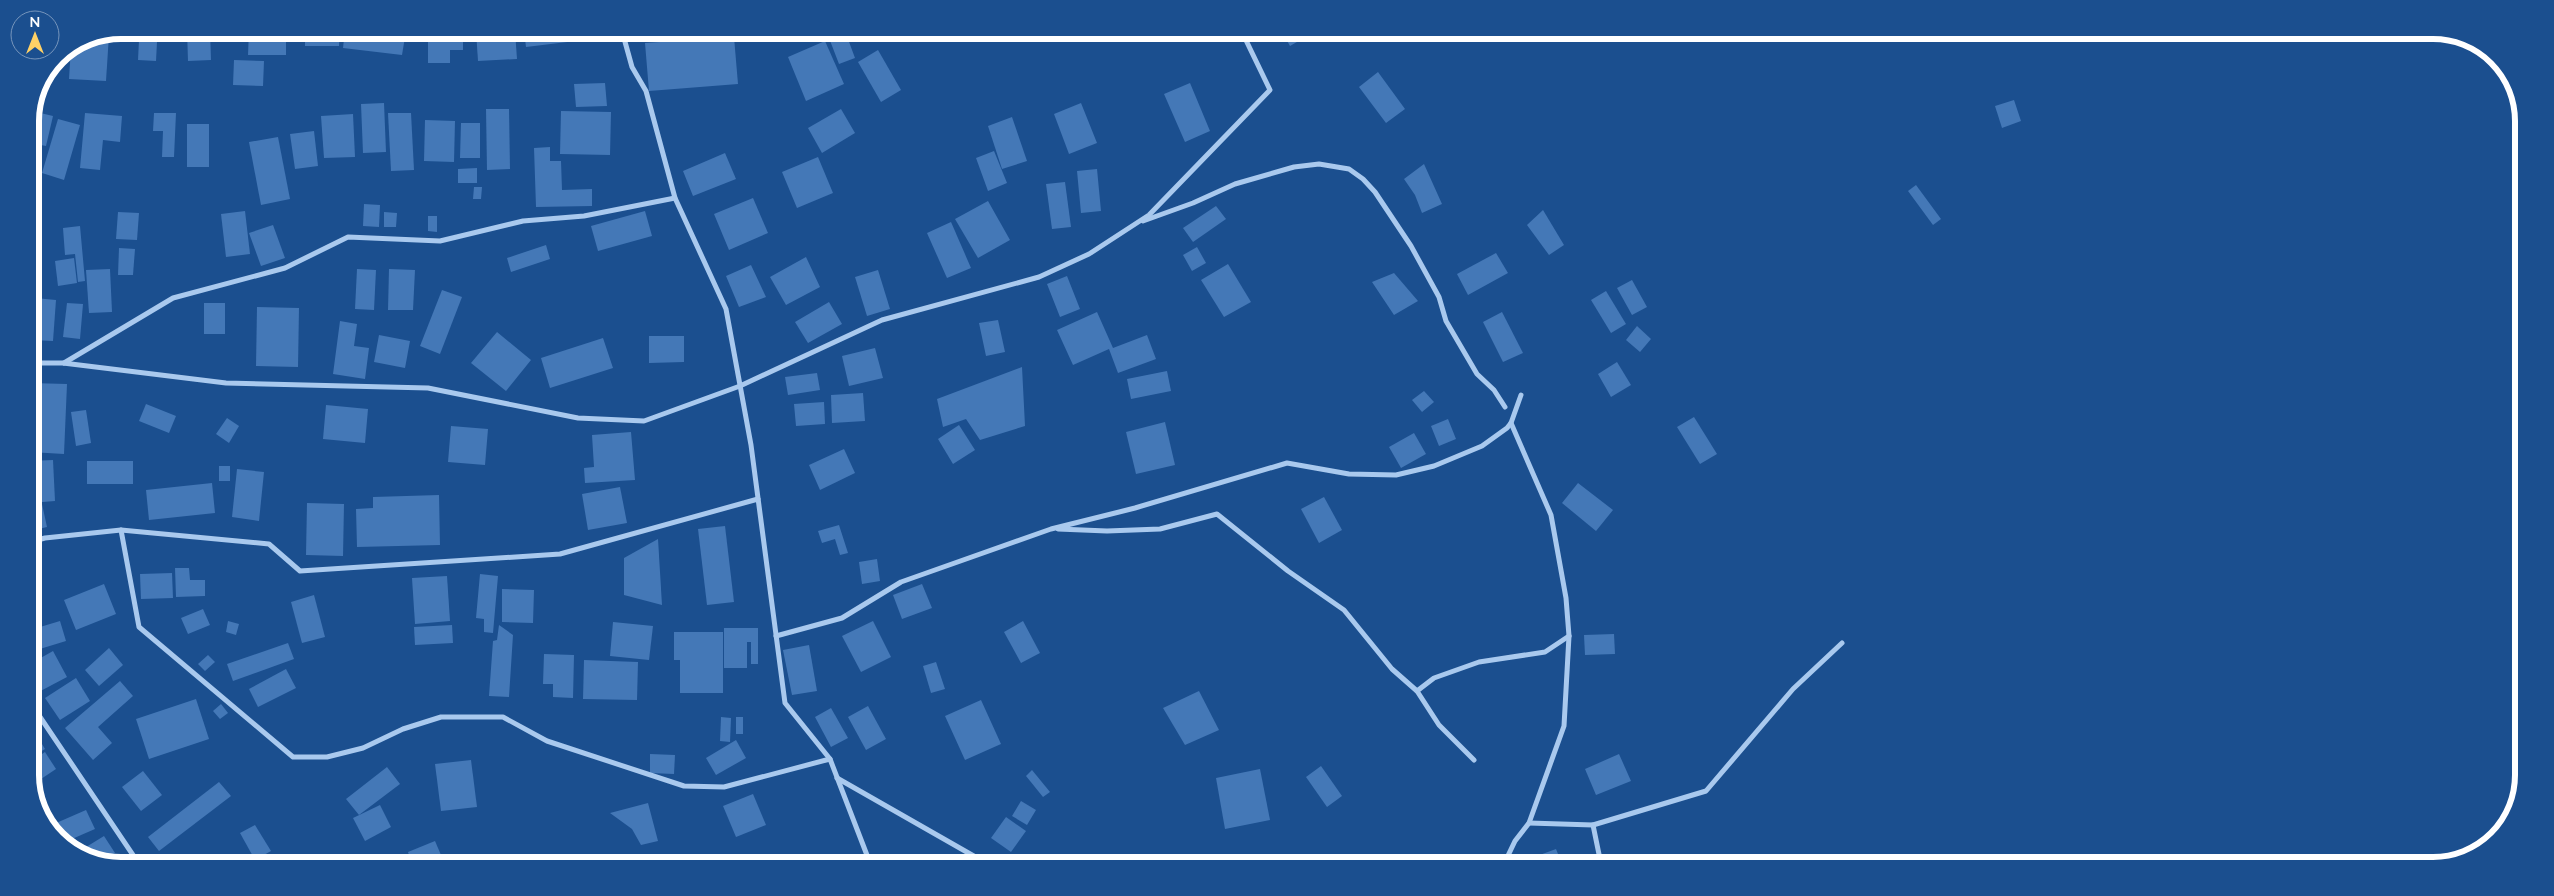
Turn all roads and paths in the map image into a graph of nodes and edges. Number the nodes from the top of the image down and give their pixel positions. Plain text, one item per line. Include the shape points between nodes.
1 (624, 39) edge
2 (1245, 39) edge
3 (675, 198) junction
4 (1137, 223) junction
5 (39, 363) edge
6 (64, 363) junction
7 (740, 386) junction
8 (1521, 395) dead end
9 (1505, 407) dead end
10 (1512, 423) junction
11 (758, 498) junction
12 (1051, 529) junction
13 (121, 530) junction
14 (39, 540) edge
15 (776, 636) junction
16 (1569, 636) junction
17 (1842, 643) dead end
18 (1417, 692) junction
19 (39, 715) edge
20 (830, 759) junction
21 (1474, 760) dead end
22 (837, 778) junction
23 (1529, 823) junction
24 (1593, 826) junction
25 (134, 857) edge
26 (868, 857) edge
27 (975, 857) edge
28 (1507, 857) edge
29 (1600, 857) edge

1 - 3 street via 632,67 646,91
2 - 4 street via 1270,90 1149,215
3 - 6 street via 584,216 523,221 440,241 348,237 285,268 172,298
3 - 7 street via 726,309
4 - 7 street via 1089,254 1039,277 882,320
4 - 9 street via 1187,206 1235,184 1294,167 1320,164 1349,168 1375,192 1411,246 1439,297 1446,321 1477,374 1494,390
5 - 6 street
6 - 7 street via 226,383 428,388 578,418 644,420
7 - 11 street
8 - 10 street
10 - 12 street via 1482,446 1434,466 1406,473 1350,474 1287,463
10 - 16 street via 1551,515 1566,598
11 - 13 street via 560,554 300,571 269,544
11 - 15 street
12 - 15 street via 901,582 842,618
12 - 18 street via 1160,529 1217,514 1288,571 1344,610 1392,669
13 - 14 street
13 - 20 street via 140,627 293,757 327,757 363,748 403,729 441,717 503,717 547,741 684,786 724,787
15 - 20 street via 785,703
16 - 18 street via 1544,652 1461,668 1434,678
16 - 23 street via 1564,726
17 - 24 street via 1794,689 1706,791
18 - 21 street via 1439,725
19 - 25 street
20 - 22 street
22 - 26 street
22 - 27 street
23 - 24 street
23 - 28 street via 1514,841
24 - 29 street

